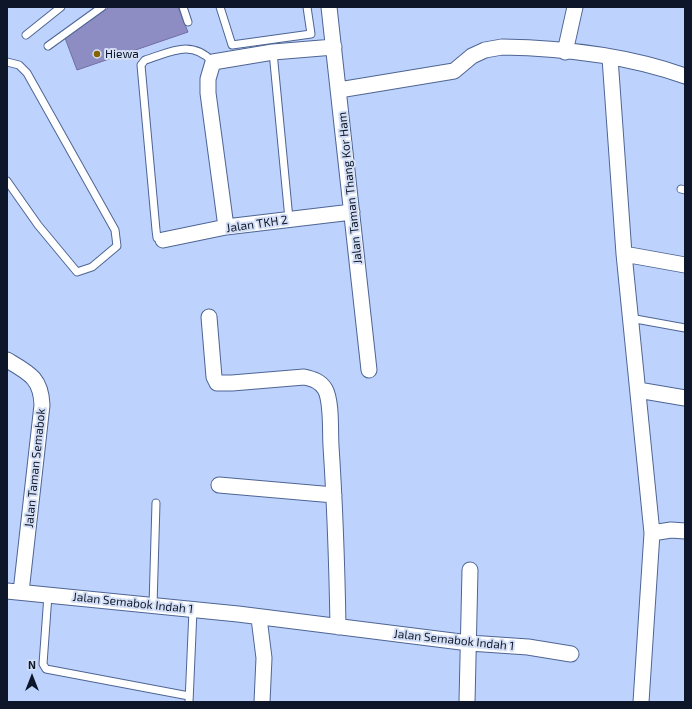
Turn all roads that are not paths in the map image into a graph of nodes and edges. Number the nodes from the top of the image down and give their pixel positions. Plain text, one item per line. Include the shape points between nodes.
1 (61, 7) edge
2 (102, 7) edge
3 (183, 7) edge
4 (220, 7) edge
5 (307, 7) edge
6 (329, 7) edge
7 (575, 7) edge
8 (188, 22) dead end
9 (26, 35) dead end
10 (48, 46) dead end
11 (334, 47) junction
12 (273, 52) junction
13 (565, 52) junction
14 (610, 58) junction
15 (7, 62) edge
16 (213, 62) junction
17 (685, 76) edge
18 (340, 90) junction
19 (7, 181) edge
20 (352, 212) junction
21 (289, 219) junction
22 (226, 227) junction
23 (163, 240) joint
24 (624, 254) junction
25 (685, 265) edge
26 (209, 317) dead end
27 (630, 318) junction
28 (685, 328) edge
29 (7, 360) edge
30 (369, 370) dead end
31 (638, 390) junction
32 (685, 398) edge
33 (219, 485) dead end
34 (334, 495) junction
35 (156, 503) dead end
36 (685, 531) edge
37 (652, 533) junction
38 (470, 570) dead end
39 (14, 591) edge
40 (48, 595) junction
41 (153, 606) junction
42 (193, 610) junction
43 (259, 618) junction
44 (338, 627) junction
45 (469, 643) junction
46 (571, 654) dead end
47 (189, 699) edge
48 (262, 702) edge
49 (467, 702) edge
50 (641, 702) edge

1 - 9 lane
2 - 10 lane
3 - 8 lane
4 - 5 lane via 232,45 311,34
6 - 11 street, Jalan Taman Thang Kor Ham
7 - 13 street
11 - 12 street
11 - 18 street, Jalan Taman Thang Kor Ham
12 - 16 street
12 - 21 lane
13 - 14 street
13 - 18 street via 502,47 485,50 472,56 454,71
14 - 17 street via 657,67
14 - 24 street
15 - 19 lane via 19,65 27,73 115,230 117,246 92,267 76,272
16 - 22 street via 208,80 208,93
16 - 23 lane via 199,50 186,48 145,60 140,65 156,230 158,238
18 - 20 street, Jalan Taman Thang Kor Ham
20 - 21 street, Jalan TKH 2
20 - 30 street, Jalan Taman Thang Kor Ham
21 - 22 street, Jalan TKH 2
22 - 23 street, Jalan TKH 2
24 - 25 street
24 - 27 street
26 - 34 street via 214,377 217,382 232,384 304,377 320,383 325,389
27 - 28 lane
27 - 31 street
29 - 39 street, Jalan Taman Semabok via 28,372 37,382 42,405
31 - 32 street
31 - 37 street
33 - 34 street
34 - 44 street
35 - 41 lane
36 - 37 street
37 - 50 street
38 - 45 street
39 - 40 street, Jalan Semabok Indah 1
40 - 41 street, Jalan Semabok Indah 1
40 - 47 lane via 43,664 46,669
41 - 42 street, Jalan Semabok Indah 1
42 - 43 street, Jalan Semabok Indah 1
42 - 47 lane
43 - 44 street, Jalan Semabok Indah 1
43 - 48 street via 264,658
44 - 45 street, Jalan Semabok Indah 1
45 - 46 street, Jalan Semabok Indah 1
45 - 49 street

